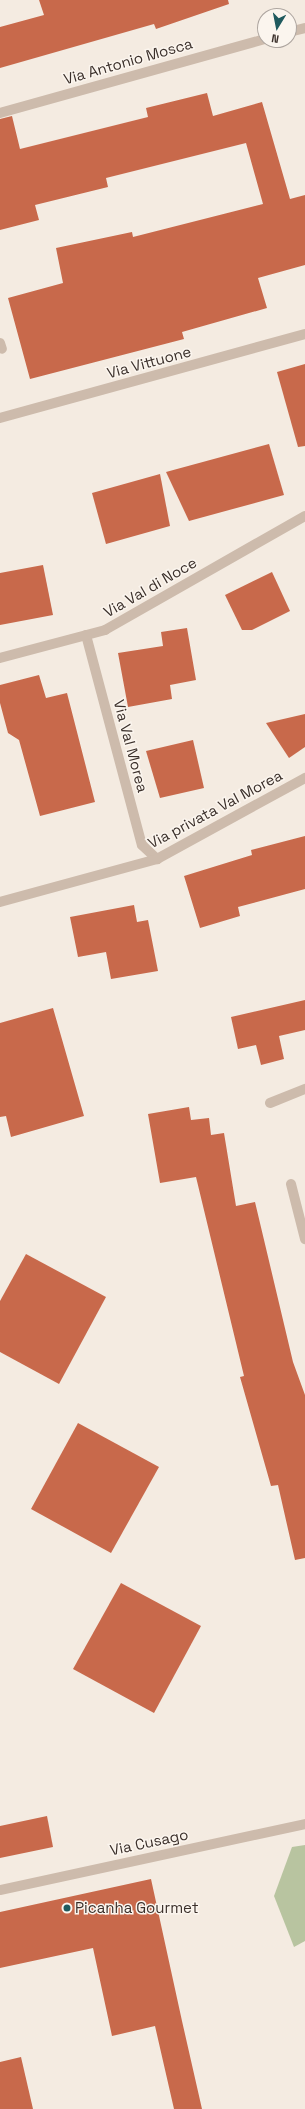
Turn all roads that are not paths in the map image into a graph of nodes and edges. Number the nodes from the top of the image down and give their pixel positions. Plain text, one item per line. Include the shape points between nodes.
1 (257, 41) edge
2 (0, 113) edge
3 (305, 334) edge
4 (0, 418) edge
5 (305, 516) edge
6 (86, 635) junction
7 (0, 658) edge
8 (305, 778) edge
9 (158, 859) junction
10 (0, 902) edge
11 (305, 1089) edge
12 (270, 1104) dead end
13 (291, 1184) dead end
14 (305, 1239) edge
15 (305, 1824) edge
16 (0, 1890) edge

1 - 2 street, Via Antonio Mosca
3 - 4 street, Via Vittuone
5 - 6 street, Via Val di Noce via 106,630
6 - 7 street, Via Val di Noce
6 - 9 street, Via Val Morea via 142,845
8 - 9 street, Via privata Val Morea
9 - 10 street, Via privata Val Morea
11 - 12 street
13 - 14 street
15 - 16 street, Via Cusago

